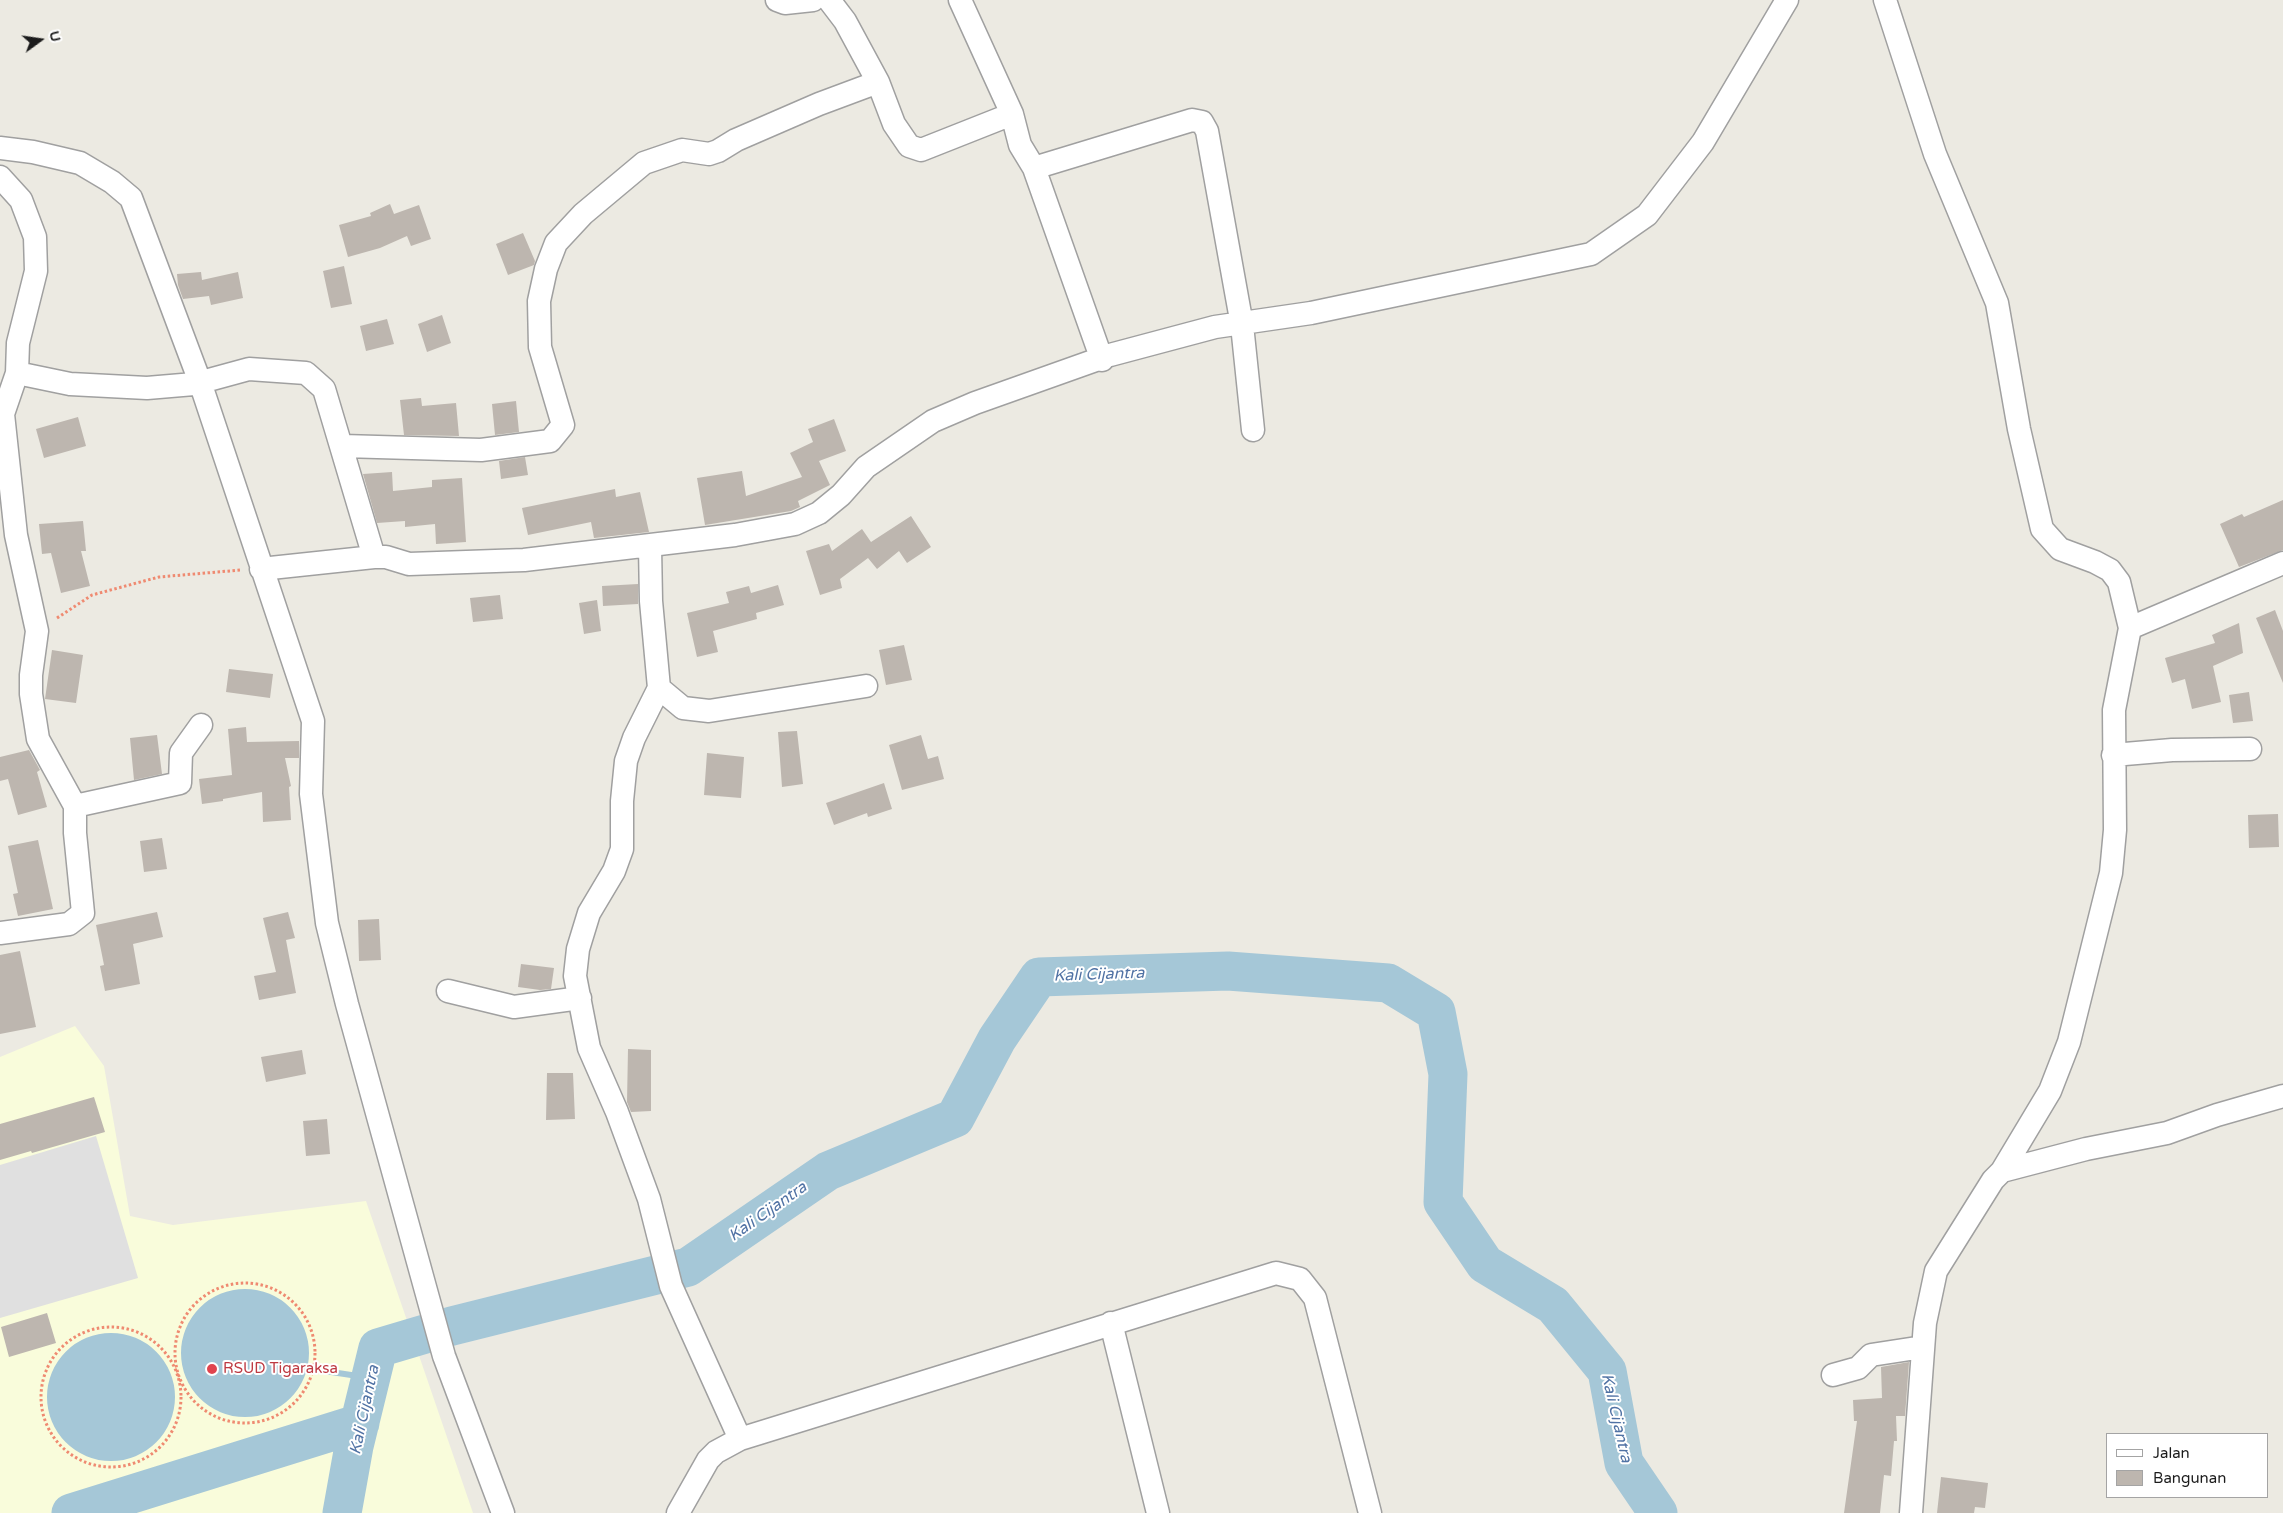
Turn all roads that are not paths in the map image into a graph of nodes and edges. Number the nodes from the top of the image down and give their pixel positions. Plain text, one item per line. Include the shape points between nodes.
1 (777, 0) edge
2 (813, 0) edge
3 (829, 0) edge
4 (960, 0) edge
5 (1786, 0) edge
6 (1885, 0) edge
7 (878, 82) junction
8 (1012, 114) junction
9 (0, 148) edge
10 (1034, 168) junction
11 (0, 177) edge
12 (1242, 325) junction
13 (1102, 360) junction
14 (17, 373) junction
15 (200, 382) junction
16 (1253, 430) dead end
17 (343, 446) junction
18 (650, 546) junction
19 (374, 557) junction
20 (2283, 563) edge
21 (260, 569) junction
22 (2130, 628) junction
23 (866, 686) dead end
24 (659, 688) junction
25 (201, 725) dead end
26 (2250, 748) dead end
27 (2113, 755) junction
28 (75, 806) junction
29 (0, 933) edge
30 (448, 991) dead end
31 (580, 998) junction
32 (2283, 1096) edge
33 (2002, 1171) junction
34 (1111, 1323) junction
35 (1923, 1347) junction
36 (1833, 1376) dead end
37 (740, 1439) junction
38 (503, 1513) edge
39 (678, 1513) edge
40 (1158, 1513) edge
41 (1370, 1513) edge
42 (1911, 1513) edge

1 - 2 street via 785,3
3 - 7 street via 845,21
4 - 8 street
5 - 12 street via 1703,142 1648,214 1591,254
6 - 22 street via 1935,154 1997,303 2019,429 2042,529 2060,549 2110,570 2119,582
7 - 8 street via 904,142 916,150
7 - 17 street via 819,104 718,151 709,154 682,150 644,163 583,214 556,243 539,300 540,346 563,425 550,441 481,450
8 - 10 street via 1020,145
9 - 15 street via 80,163 131,198
10 - 12 street via 1192,120 1202,122 1208,131
10 - 13 street
11 - 14 street via 21,200 35,237 36,271 18,343
12 - 13 street via 1216,327 1110,355
12 - 16 street
13 - 18 street via 975,403 934,421 866,467 841,495 819,513 795,524
14 - 15 street via 70,384 147,388
14 - 28 street via 3,414 16,535 37,631 31,694 38,739
15 - 17 street via 249,370 306,373 324,389
15 - 21 street
17 - 19 street
18 - 19 street via 524,560 409,564
18 - 24 street
19 - 21 street
20 - 22 street
21 - 38 street via 313,721 311,794 327,923 346,1004 444,1356
22 - 27 street via 2114,710
23 - 24 street via 709,711 683,708
24 - 31 street via 626,761 622,849 614,871 589,913 578,949 575,976
25 - 28 street via 181,753 180,783
26 - 27 street
27 - 33 street via 2115,830 2111,873 2069,1042 2050,1091
28 - 29 street via 83,913 69,924
30 - 31 street via 514,1008
31 - 37 street via 589,1048 646,1191 671,1286
32 - 33 street via 2167,1134 2086,1149
33 - 35 street via 1993,1180 1936,1271
34 - 37 street
34 - 40 street
34 - 41 street via 1276,1273 1300,1279 1315,1298
35 - 36 street via 1871,1355 1858,1368
35 - 42 street
37 - 39 street via 708,1460

